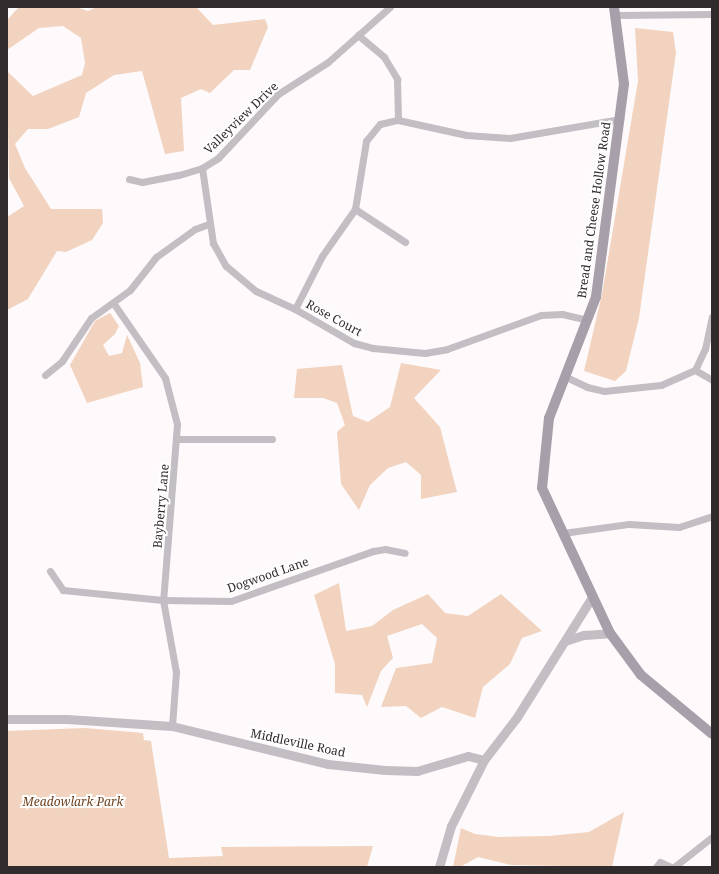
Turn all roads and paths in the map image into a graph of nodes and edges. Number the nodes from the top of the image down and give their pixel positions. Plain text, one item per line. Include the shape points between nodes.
1 (390, 7) edge
2 (615, 11) edge
3 (712, 14) edge
4 (358, 35) junction
5 (620, 119) junction
6 (398, 120) junction
7 (202, 168) junction
8 (129, 179) dead end
9 (355, 208) junction
10 (209, 224) junction
11 (405, 242) dead end
12 (114, 304) junction
13 (295, 308) junction
14 (712, 317) edge
15 (587, 320) junction
16 (695, 370) junction
17 (45, 374) dead end
18 (566, 377) junction
19 (712, 380) edge
20 (178, 439) junction
21 (272, 439) dead end
22 (712, 516) edge
23 (563, 534) junction
24 (405, 553) dead end
25 (50, 571) dead end
26 (592, 597) junction
27 (163, 600) junction
28 (610, 633) junction
29 (566, 641) junction
30 (7, 719) edge
31 (172, 726) junction
32 (712, 734) edge
33 (484, 760) junction
34 (712, 837) edge
35 (439, 867) edge
36 (656, 867) edge
37 (672, 867) edge

1 - 4 street, Valleyview Drive
2 - 3 street
2 - 5 main road, Bread and Cheese Hollow Road via 624,84
4 - 6 street via 384,57 397,78
4 - 7 street, Valleyview Drive via 328,62 278,94 230,146
5 - 6 street via 510,138 466,135
5 - 15 main road, Bread and Cheese Hollow Road via 596,297
6 - 9 street via 380,124 366,141
7 - 8 street, Valleyview Drive via 142,182
7 - 10 street, Rose Court
9 - 11 street
9 - 13 street via 322,256
10 - 12 street via 195,229 156,257 130,290
10 - 13 street, Rose Court via 213,243 226,266 256,291
12 - 17 street via 91,318 62,361
12 - 20 street, Bayberry Lane via 165,378 175,409
13 - 15 street, Rose Court via 354,344 425,353 447,349 541,315 562,314
14 - 16 street via 705,349
15 - 18 main road, Bread and Cheese Hollow Road
16 - 18 street via 661,385 619,392 587,387
16 - 19 street
18 - 23 main road, Bread and Cheese Hollow Road via 549,418 542,488
20 - 21 street
20 - 27 street, Bayberry Lane
22 - 23 street via 679,527 629,524
23 - 26 main road, Bread and Cheese Hollow Road
24 - 27 street, Dogwood Lane via 385,549 373,551 231,601
25 - 27 street, Dogwood Lane via 63,590
26 - 28 main road, Bread and Cheese Hollow Road
26 - 29 street
27 - 31 street, Bayberry Lane via 176,672
28 - 29 street via 584,635
28 - 32 main road, Bread and Cheese Hollow Road via 641,675
29 - 33 street via 517,717
30 - 31 street, Middleville Road via 67,719
31 - 33 street, Middleville Road via 328,764 417,771 468,756
33 - 35 street via 451,826
34 - 37 street
36 - 37 street via 660,862

